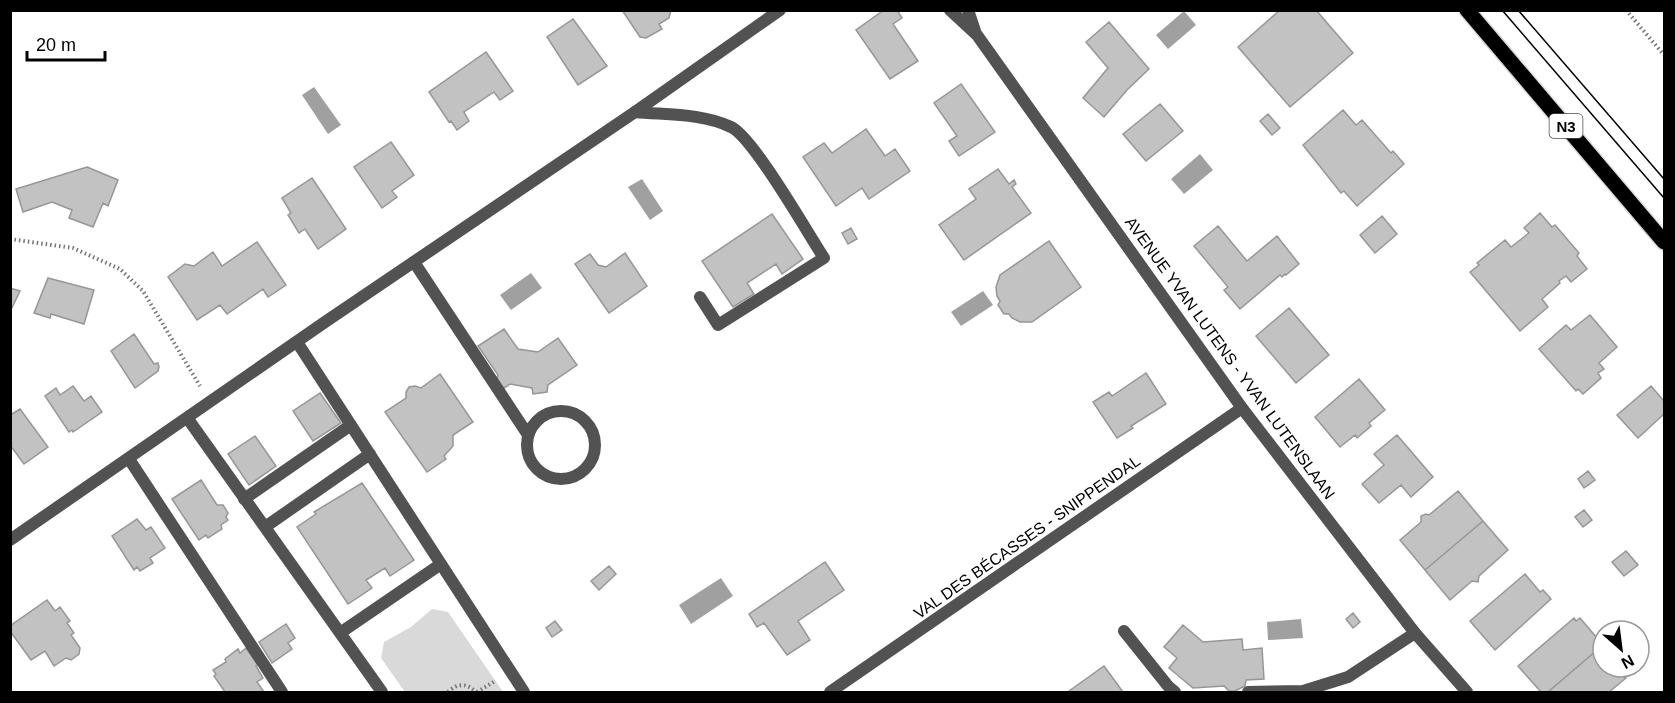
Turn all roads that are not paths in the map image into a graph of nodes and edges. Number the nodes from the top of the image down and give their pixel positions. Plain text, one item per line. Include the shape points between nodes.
1 (780, 10) edge
2 (950, 10) edge
3 (968, 10) edge
4 (1467, 10) edge
5 (977, 35) junction
6 (635, 112) junction
7 (1665, 242) edge
8 (414, 262) junction
9 (700, 297) dead end
10 (297, 342) junction
11 (1242, 408) junction
12 (188, 419) junction
13 (351, 425) junction
14 (528, 435) junction
15 (370, 454) junction
16 (129, 459) junction
17 (244, 499) junction
18 (264, 527) junction
19 (10, 540) edge
20 (441, 564) junction
21 (1124, 631) dead end
22 (340, 633) junction
23 (1415, 633) junction
24 (282, 693) edge
25 (382, 693) edge
26 (524, 693) edge
27 (830, 693) edge
28 (1175, 693) edge
29 (1248, 693) edge
30 (1467, 693) edge

1 - 6 street
2 - 5 street, AVENUE YVAN LUTENS - YVAN LUTENSLAAN
3 - 5 street, AVENUE YVAN LUTENS - YVAN LUTENSLAAN
4 - 7 main road, N3
5 - 11 street, AVENUE YVAN LUTENS - YVAN LUTENSLAAN
6 - 8 street
6 - 9 street via 697,117 732,127 749,143 824,258 718,325
8 - 10 street
8 - 14 street
10 - 12 street
10 - 13 street
11 - 23 street, AVENUE YVAN LUTENS - YVAN LUTENSLAAN
11 - 27 street, VAL DES BÉCASSES - SNIPPENDAL
12 - 16 street
12 - 17 street
13 - 15 street
13 - 17 street
14 - 14 street via 533,425 551,412 574,413 591,428 594,450 590,461 574,476 553,478 534,466 527,446
15 - 18 street
15 - 20 street
16 - 19 street
16 - 24 street
17 - 18 street
18 - 22 street
20 - 22 street
20 - 26 street
21 - 28 street
22 - 25 street
23 - 29 street via 1348,677 1303,691
23 - 30 street, AVENUE YVAN LUTENS - YVAN LUTENSLAAN

